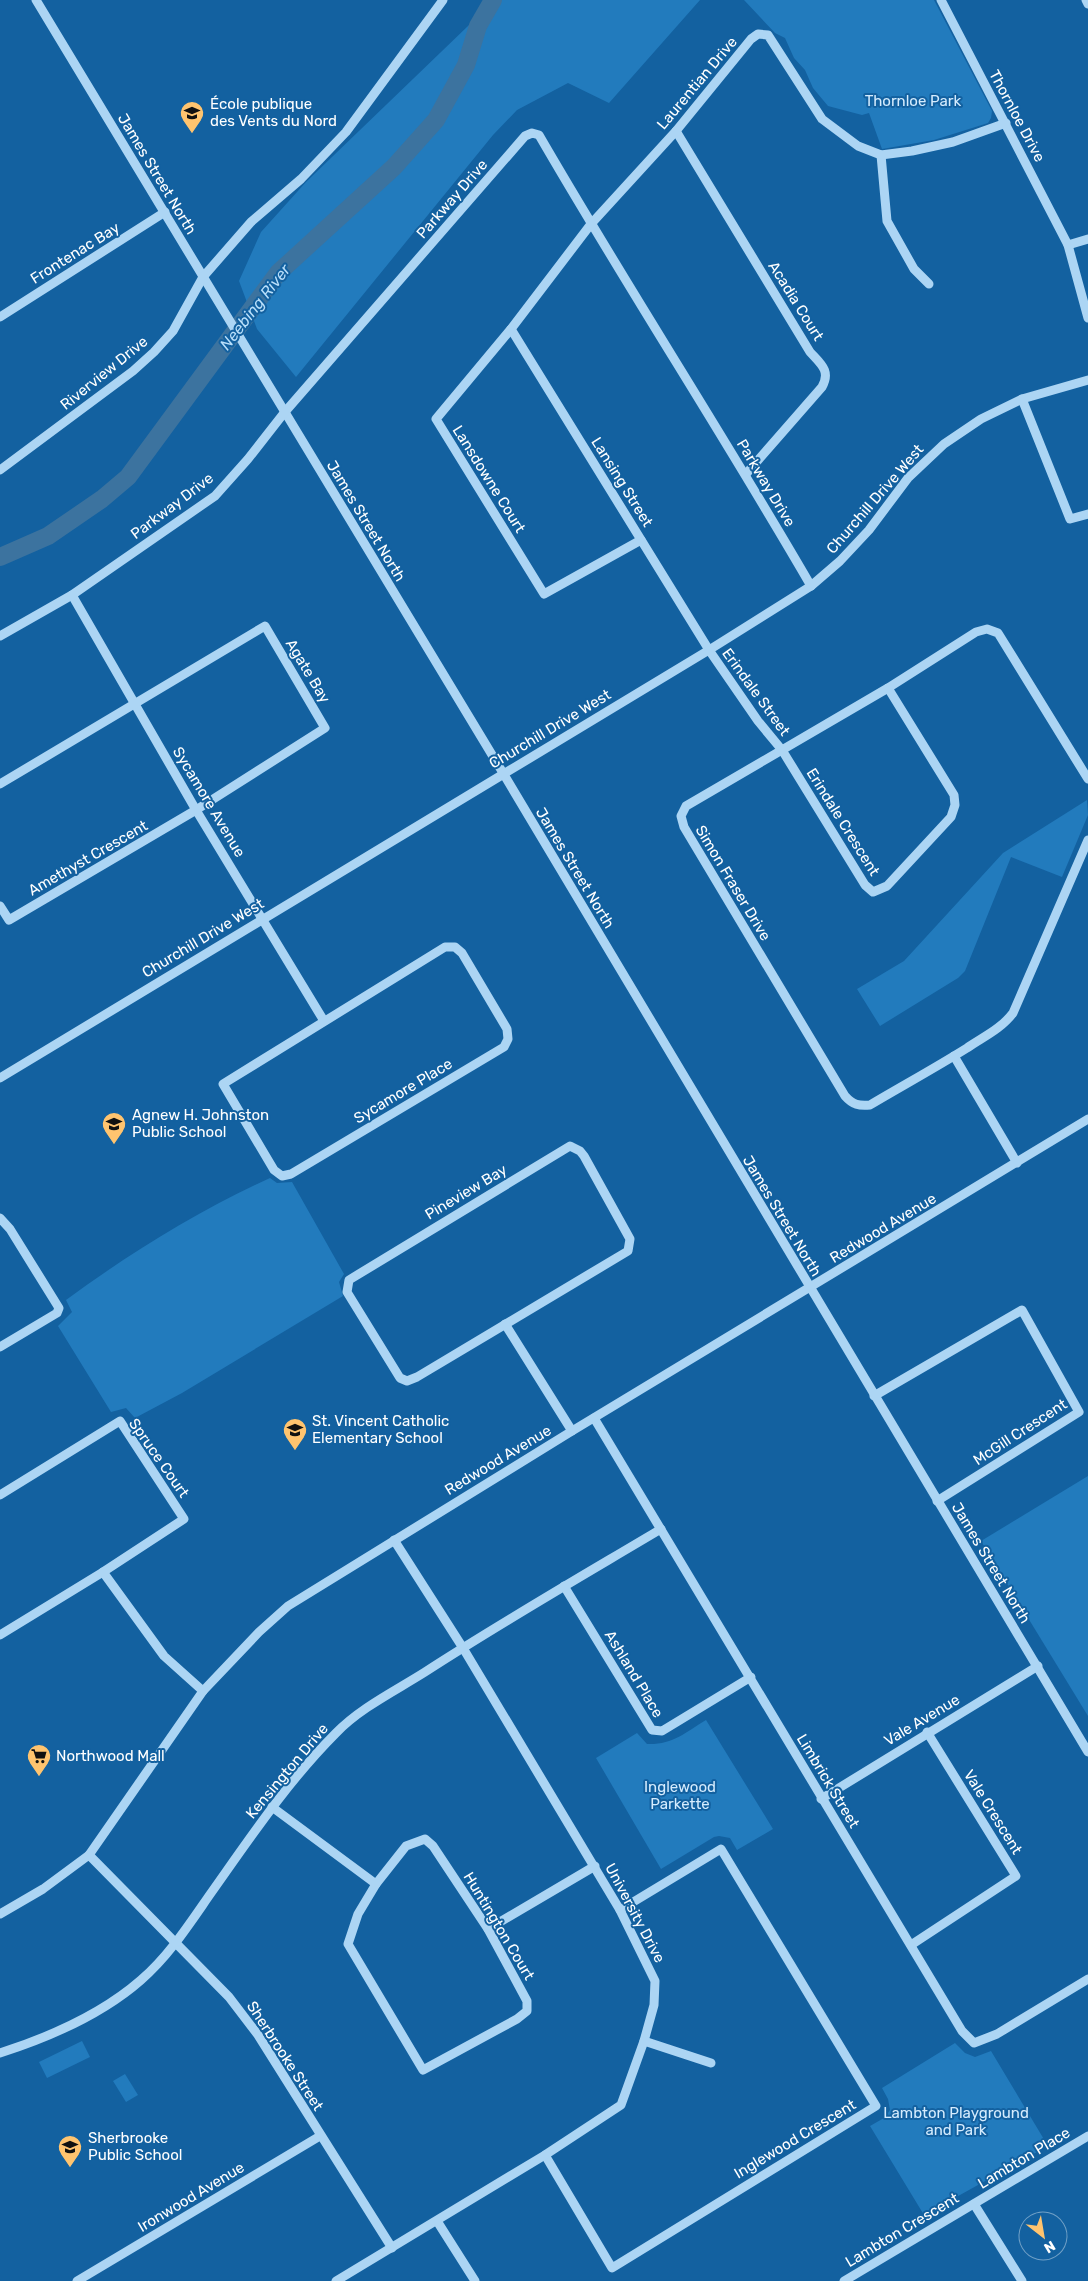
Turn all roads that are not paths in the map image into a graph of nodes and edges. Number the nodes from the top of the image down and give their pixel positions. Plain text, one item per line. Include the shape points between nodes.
1 (36, 0) edge
2 (443, 0) edge
3 (941, 0) edge
4 (1086, 0) edge
5 (1088, 4) edge
6 (1006, 122) junction
7 (676, 131) junction
8 (881, 155) junction
9 (165, 212) junction
10 (591, 224) junction
11 (1088, 239) edge
12 (1068, 245) junction
13 (203, 277) junction
14 (929, 284) dead end
15 (0, 316) edge
16 (1088, 318) edge
17 (511, 329) junction
18 (1088, 380) edge
19 (1022, 399) junction
20 (284, 413) junction
21 (0, 470) edge
22 (746, 474) junction
23 (1088, 514) edge
24 (641, 540) junction
25 (811, 586) junction
26 (72, 595) junction
27 (0, 636) edge
28 (709, 650) junction
29 (888, 688) junction
30 (136, 704) junction
31 (782, 750) junction
32 (502, 774) junction
33 (1088, 779) edge
34 (0, 784) edge
35 (196, 810) junction
36 (1088, 840) edge
37 (0, 906) edge
38 (263, 918) junction
39 (324, 1021) junction
40 (954, 1056) junction
41 (0, 1078) edge
42 (1088, 1119) edge
43 (1017, 1163) junction
44 (0, 1218) edge
45 (809, 1289) junction
46 (504, 1324) junction
47 (0, 1347) edge
48 (874, 1396) junction
49 (594, 1418) junction
50 (572, 1431) junction
51 (0, 1495) edge
52 (937, 1501) junction
53 (661, 1529) junction
54 (394, 1540) junction
55 (104, 1572) junction
56 (564, 1586) junction
57 (0, 1634) edge
58 (463, 1648) junction
59 (1038, 1666) junction
60 (751, 1677) junction
61 (203, 1691) junction
62 (927, 1732) junction
63 (1088, 1752) edge
64 (821, 1799) junction
65 (272, 1807) junction
66 (89, 1854) junction
67 (595, 1866) junction
68 (376, 1884) junction
69 (620, 1910) junction
70 (0, 1914) edge
71 (488, 1929) junction
72 (176, 1942) junction
73 (911, 1945) junction
74 (1088, 1978) edge
75 (644, 2041) junction
76 (0, 2053) edge
77 (711, 2063) dead end
78 (320, 2136) junction
79 (1088, 2136) edge
80 (545, 2155) junction
81 (974, 2204) junction
82 (437, 2221) junction
83 (392, 2248) junction
84 (77, 2281) edge
85 (336, 2281) edge
86 (475, 2281) edge
87 (844, 2281) edge
88 (1022, 2281) edge

1 - 9 street, James Street North
2 - 13 street, Riverview Drive via 346,132 251,222
3 - 6 street, Thornloe Drive
4 - 5 street
6 - 8 street via 953,142
6 - 12 street, Thornloe Drive
7 - 8 street, Laurentian Drive via 751,39 763,33 768,34 822,119 852,142
7 - 10 street, Laurentian Drive
7 - 22 street, Acadia Court via 810,352 826,369 827,378 822,387
8 - 14 street via 886,221 914,269
9 - 13 street, James Street North
9 - 15 street, Frontenac Bay
10 - 17 street, Lansdowne Court
10 - 20 street, Parkway Drive via 539,136 532,133 525,136
10 - 22 street, Parkway Drive
11 - 12 street
12 - 16 street, Thornloe Drive
13 - 20 street, James Street North
13 - 21 street, Riverview Drive via 173,331 154,352
17 - 24 street, Lansing Street
17 - 24 street, Lansdowne Court via 436,419 544,594
18 - 19 street, Churchill Drive West
19 - 23 street via 1070,519
19 - 25 street, Churchill Drive West via 982,419 944,444 908,478 840,562
20 - 26 street, Parkway Drive via 215,496
20 - 32 street, James Street North
22 - 25 street, Parkway Drive
24 - 28 street, Lansing Street
25 - 28 street, Churchill Drive West
26 - 27 street, Parkway Drive
26 - 30 street, Sycamore Avenue
28 - 31 street, Erindale Street
28 - 32 street, Churchill Drive West
29 - 31 street, Simon Fraser Drive
29 - 31 street, Erindale Crescent via 953,793 955,806 951,817 880,891 873,892 865,885
29 - 33 street, Simon Fraser Drive via 976,632 994,630
30 - 34 street
30 - 35 street, Sycamore Avenue
30 - 35 street, Agate Bay via 265,626 325,728
31 - 40 street, Simon Fraser Drive via 686,806 681,816 684,827 851,1102 860,1106 870,1104
32 - 38 street, Churchill Drive West
32 - 45 street, James Street North
35 - 37 street, Amethyst Crescent via 9,920
35 - 38 street, Sycamore Avenue
36 - 40 street, Simon Fraser Drive via 1013,1013 1000,1027
38 - 39 street, Sycamore Avenue
38 - 41 street, Churchill Drive West
39 - 39 street, Sycamore Place via 223,1084 274,1170 282,1176 291,1174 504,1047 508,1039 508,1029 462,953 455,947 445,948
40 - 43 street
42 - 43 street, Redwood Avenue
43 - 45 street, Redwood Avenue
44 - 47 street via 59,1308 57,1313
45 - 48 street, James Street North
45 - 49 street, Redwood Avenue
46 - 46 street, Pineview Bay via 628,1251 630,1240 584,1156 570,1146 354,1275 346,1286 400,1378 407,1381
46 - 50 street
48 - 52 street, James Street North
48 - 52 street, McGill Crescent via 1022,1310 1079,1412
49 - 50 street, Redwood Avenue
49 - 53 street, Limbrick Street
50 - 54 street, Redwood Avenue
51 - 55 street, Spruce Court via 120,1421 184,1519
52 - 59 street, James Street North
53 - 56 street, Kensington Drive
53 - 60 street, Limbrick Street
54 - 58 street, University Drive
54 - 61 street, Redwood Avenue via 288,1606 258,1632
55 - 57 street, Spruce Court
55 - 61 street via 164,1656
56 - 58 street, Kensington Drive
56 - 60 street, Ashland Place via 652,1730 662,1730
58 - 65 street, Kensington Drive via 336,1732
58 - 67 street, University Drive
59 - 62 street, Vale Avenue
59 - 63 street, James Street North
60 - 64 street, Limbrick Street
61 - 66 street, Redwood Avenue
62 - 64 street, Vale Avenue
62 - 73 street, Vale Crescent via 1016,1876
64 - 73 street, Limbrick Street
65 - 68 street
65 - 72 street, Kensington Drive
66 - 70 street, Redwood Avenue via 43,1889
66 - 72 street, Sherbrooke Street
67 - 69 street, University Drive
67 - 71 street
68 - 71 street, Huntington Court via 406,1846 425,1839 433,1846
68 - 71 street, Huntington Court via 358,1914 348,1944 423,2070 527,2011 528,2001
69 - 75 street, University Drive via 655,1981 654,2005
69 - 80 street, Inglewood Crescent via 721,1850 876,2106 612,2268
72 - 76 street, Kensington Drive via 142,1979 116,1999 34,2042
72 - 78 street, Sherbrooke Street via 229,1997 258,2035
73 - 74 street, Limbrick Street via 962,2031 974,2043 997,2034
75 - 77 street
75 - 80 street, University Drive via 621,2105
78 - 83 street, Sherbrooke Street
78 - 84 street, Ironwood Avenue
79 - 81 street, Lambton Place
80 - 82 street, University Drive
81 - 87 street, Lambton Crescent
81 - 88 street, Lambton Crescent
82 - 83 street, University Drive
82 - 86 street
83 - 85 street, University Drive

